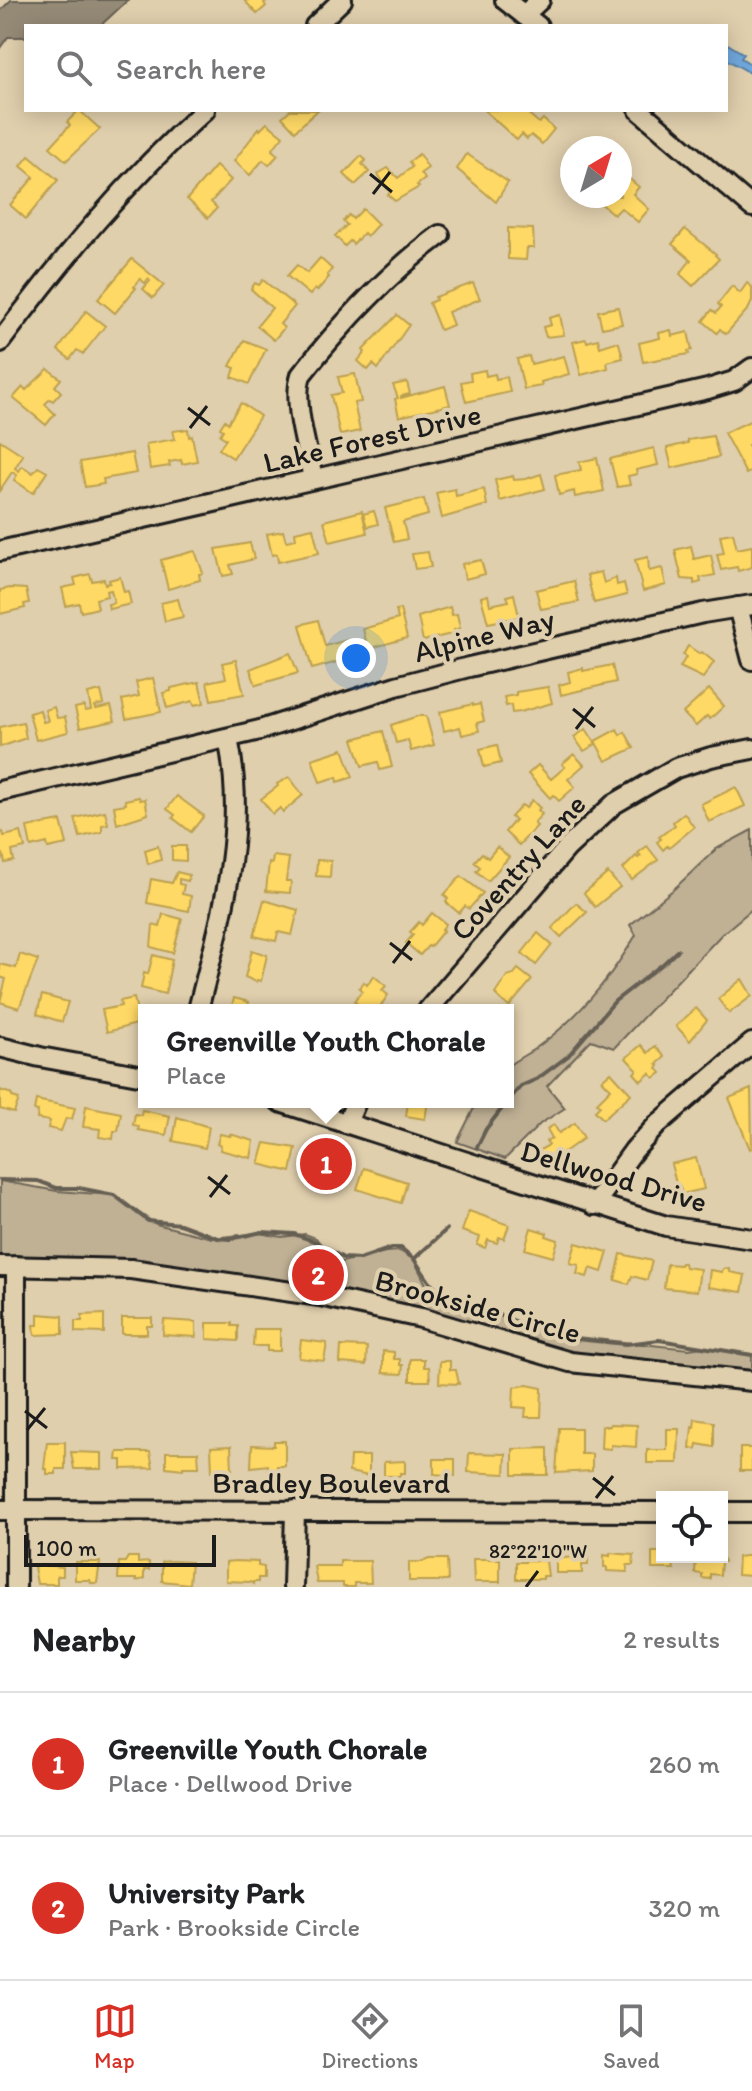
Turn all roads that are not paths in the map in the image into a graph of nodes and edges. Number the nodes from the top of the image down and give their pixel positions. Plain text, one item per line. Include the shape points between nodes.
1 (342, 0) edge
2 (505, 0) edge
3 (540, 0) edge
4 (531, 20) edge
5 (317, 24) edge
6 (203, 112) edge
7 (641, 112) edge
8 (752, 207) edge
9 (440, 235) dead end
10 (0, 342) edge
11 (752, 368) edge
12 (313, 479) junction
13 (0, 551) edge
14 (745, 606) edge
15 (752, 660) edge
16 (228, 738) junction
17 (752, 749) edge
18 (0, 791) edge
19 (199, 1004) edge
20 (433, 1004) edge
21 (752, 1043) edge
22 (0, 1047) edge
23 (138, 1075) edge
24 (299, 1108) edge
25 (353, 1108) edge
26 (347, 1123) junction
27 (594, 1205) junction
28 (752, 1239) edge
29 (8, 1266) edge
30 (752, 1381) edge
31 (9, 1510) edge
32 (295, 1510) junction
33 (656, 1512) edge
34 (728, 1512) edge
35 (752, 1512) edge
36 (16, 1587) edge
37 (293, 1587) edge

1 - 5 street
2 - 4 street
3 - 4 street
6 - 10 street via 102,215
7 - 8 street
9 - 12 street via 376,288 301,375 298,402
11 - 12 street, Lake Forest Drive via 708,389
12 - 13 street, Lake Forest Drive
14 - 15 street
14 - 16 street, Alpine Way via 469,667
16 - 18 street, Alpine Way
16 - 19 street via 232,866
17 - 20 street, Coventry Lane via 676,768 605,811
21 - 27 street via 658,1124
22 - 23 street
24 - 26 street, Dellwood Drive
25 - 26 street
26 - 27 street, Dellwood Drive
27 - 28 street, Dellwood Drive via 666,1226
29 - 30 street, Brookside Circle via 131,1269 320,1296 421,1318 570,1362
29 - 31 street
31 - 32 street, Bradley Boulevard
31 - 36 street
32 - 33 street, Bradley Boulevard
32 - 37 street
34 - 35 street

